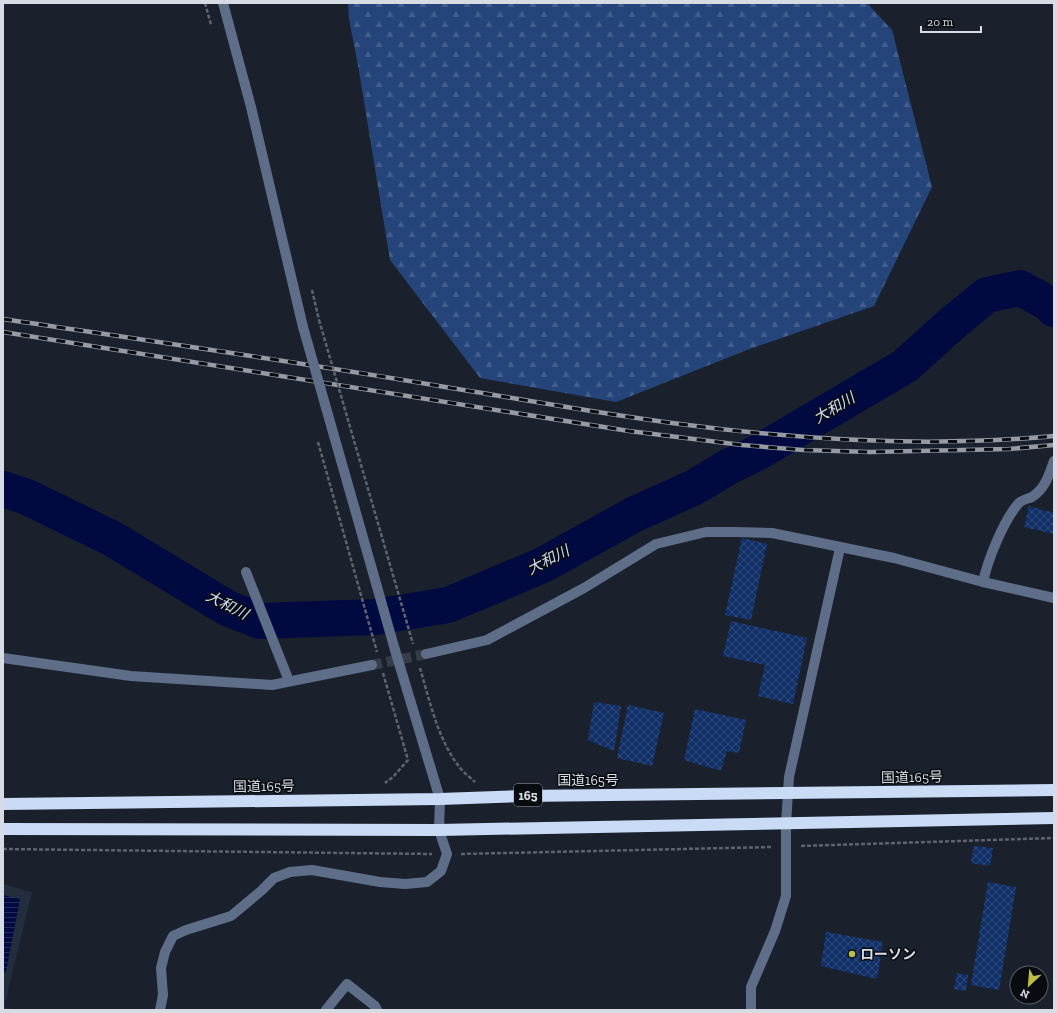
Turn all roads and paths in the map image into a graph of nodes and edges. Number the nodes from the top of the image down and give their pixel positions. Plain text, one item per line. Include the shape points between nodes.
1 (223, 3) edge
2 (319, 320) dead end
3 (316, 436) dead end
4 (1054, 461) edge
5 (840, 548) junction
6 (246, 572) dead end
7 (983, 582) junction
8 (1054, 598) edge
9 (413, 644) dead end
10 (426, 654) tunnel mouth
11 (3, 658) edge
12 (377, 663) junction
13 (420, 667) dead end
14 (288, 681) junction
15 (481, 784) dead end
16 (382, 786) dead end
17 (1054, 790) edge
18 (788, 793) junction
19 (440, 799) junction
20 (3, 804) edge
21 (1054, 818) edge
22 (786, 824) junction
23 (3, 830) edge
24 (439, 830) junction
25 (1054, 838) edge
26 (786, 847) junction
27 (3, 849) edge
28 (447, 854) junction
29 (160, 1010) edge
30 (326, 1010) edge
31 (378, 1010) edge
32 (751, 1010) edge

1 - 19 street, bridge via 251,107 303,327
2 - 9 path, bridge
3 - 12 path, bridge via 377,652
4 - 7 street via 1047,481 1033,496 1019,503 1004,527 987,564
5 - 7 street via 914,562
5 - 10 street via 772,533 735,532 706,532 656,544 584,588 487,640
5 - 18 street via 789,777
6 - 14 street
7 - 8 street
11 - 14 street via 131,676 272,685
12 - 14 street
12 - 16 path via 408,760
13 - 15 path via 435,719 448,749 461,770
17 - 18 highway, 国道165号 / 165
18 - 19 highway, 国道165号 / 165
18 - 22 street
19 - 20 highway, 国道165号 / 165
19 - 24 street
21 - 22 highway
22 - 24 highway
22 - 26 street
23 - 24 highway
24 - 28 street
25 - 26 path
26 - 28 path
26 - 32 street via 786,896 775,931 751,987
27 - 28 path
28 - 29 street via 441,871 427,882 380,882 312,870 290,872 274,878 231,916 173,936 161,968 163,995
30 - 31 street via 348,984

